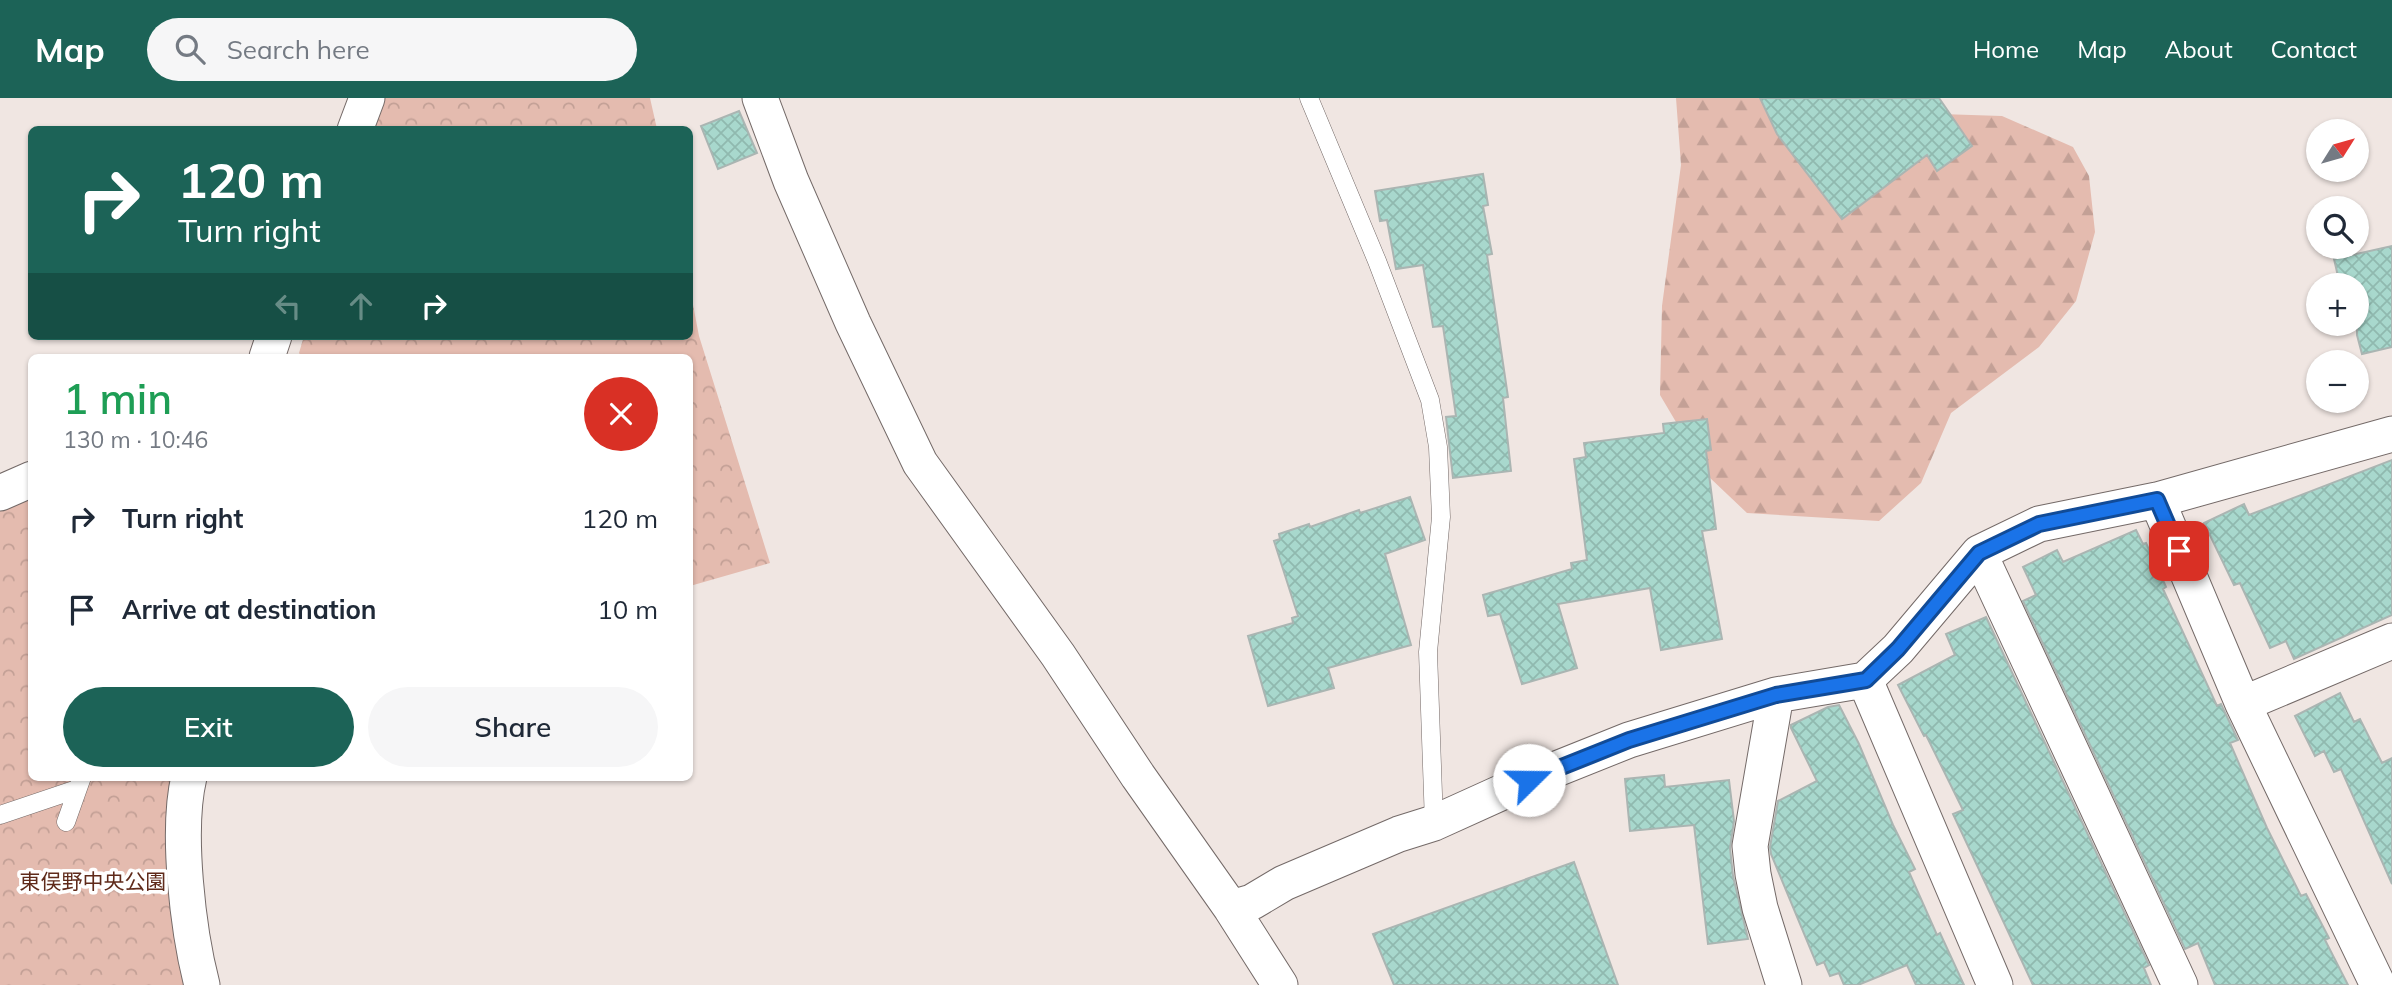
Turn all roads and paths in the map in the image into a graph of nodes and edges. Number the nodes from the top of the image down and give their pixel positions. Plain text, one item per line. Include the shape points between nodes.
1 (367, 98) edge
2 (760, 98) edge
3 (1309, 98) edge
4 (356, 126) edge
5 (2392, 434) edge
6 (28, 481) edge
7 (0, 492) edge
8 (2157, 500) junction
9 (1979, 553) junction
10 (2392, 641) edge
11 (1866, 680) junction
12 (1776, 695) junction
13 (2243, 704) junction
14 (189, 781) edge
15 (79, 783) edge
16 (0, 815) edge
17 (66, 822) dead end
18 (1434, 822) junction
19 (1231, 908) junction
20 (202, 985) edge
21 (1280, 985) edge
22 (1784, 985) edge
23 (1995, 985) edge
24 (2180, 985) edge
25 (2378, 985) edge

1 - 4 street
2 - 19 street via 801,205 920,463
3 - 18 lane via 1430,400 1438,447 1441,517 1428,652
5 - 8 street
6 - 7 street
8 - 9 street via 2039,524
8 - 13 street
9 - 11 street
9 - 24 street
10 - 13 street
11 - 12 street
11 - 23 street
12 - 18 street via 1629,740
12 - 22 street via 1750,846 1760,908
13 - 25 street
14 - 20 street via 183,841
15 - 16 lane
15 - 17 lane
18 - 19 street
19 - 21 street

